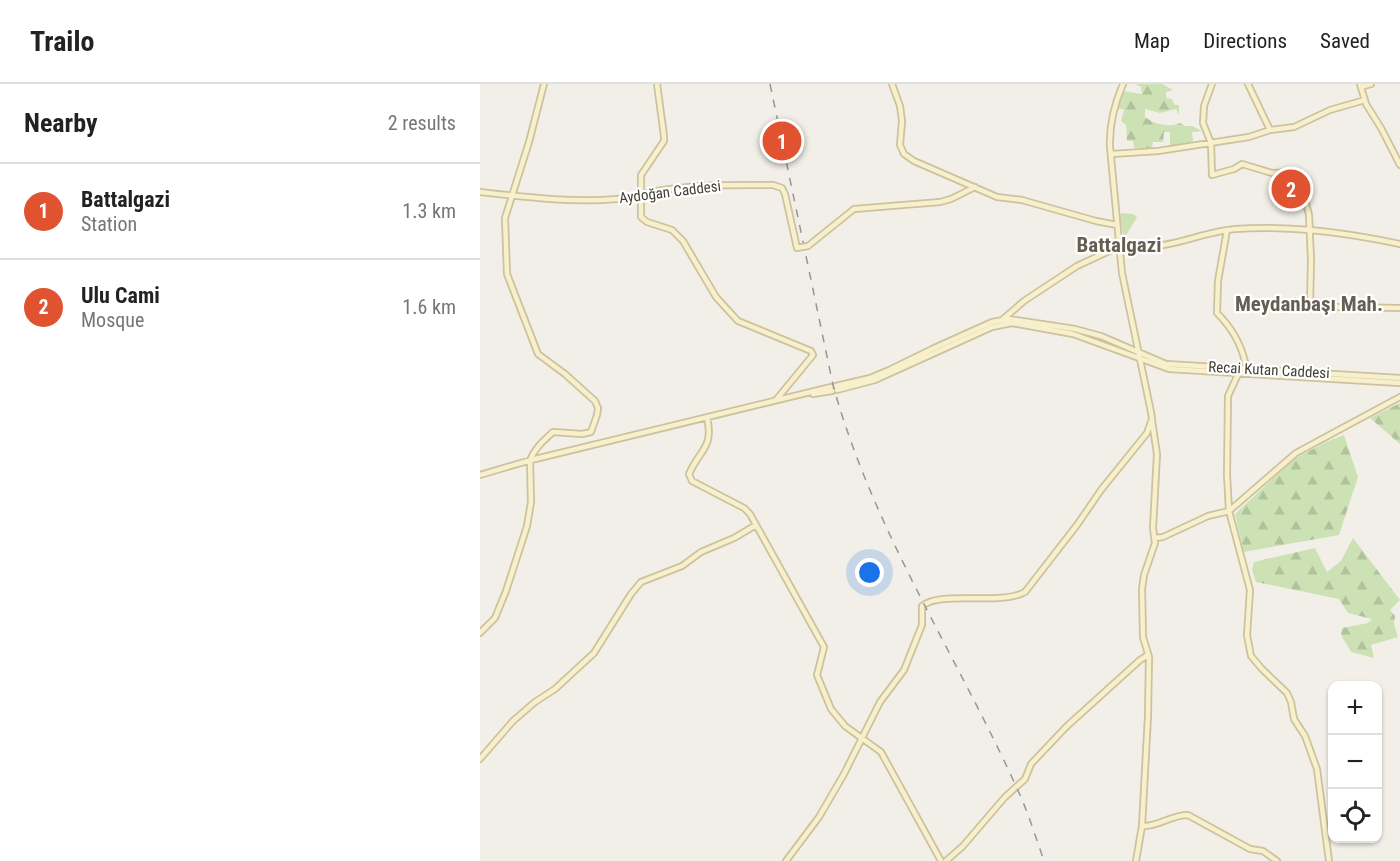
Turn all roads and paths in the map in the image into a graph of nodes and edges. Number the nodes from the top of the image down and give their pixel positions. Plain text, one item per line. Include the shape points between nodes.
1 (544, 84) edge
2 (657, 84) edge
3 (892, 84) edge
4 (1123, 84) edge
5 (1212, 84) edge
6 (1248, 84) edge
7 (1371, 84) edge
8 (1360, 86) edge
9 (1365, 100) junction
10 (1270, 130) junction
11 (1211, 143) junction
12 (1112, 154) junction
13 (1400, 165) edge
14 (975, 187) junction
15 (480, 192) edge
16 (641, 194) junction
17 (511, 196) junction
18 (1118, 225) junction
19 (1227, 230) junction
20 (1310, 232) junction
21 (1120, 242) junction
22 (1400, 244) edge
23 (1400, 308) edge
24 (1002, 321) junction
25 (1134, 337) junction
26 (1129, 348) junction
27 (1140, 352) junction
28 (1141, 358) junction
29 (1243, 366) junction
30 (1400, 378) edge
31 (1400, 383) edge
32 (1400, 397) edge
33 (776, 400) junction
34 (707, 417) junction
35 (1152, 419) junction
36 (530, 460) junction
37 (480, 475) edge
38 (1229, 511) junction
39 (756, 525) junction
40 (1155, 538) junction
41 (480, 633) edge
42 (1148, 655) junction
43 (862, 738) junction
44 (480, 759) edge
45 (1142, 826) junction
46 (786, 861) edge
47 (944, 861) edge
48 (1136, 861) edge
49 (1277, 861) edge
50 (1329, 861) edge

1 - 17 street
2 - 16 street via 664,141 641,175
3 - 14 street via 900,106 900,145 904,154
4 - 12 street via 1110,130
5 - 11 street via 1203,123
6 - 10 street
7 - 8 street
8 - 9 street
9 - 10 street via 1294,127
9 - 13 street
10 - 11 street
11 - 12 street
11 - 20 street via 1212,175 1242,164 1272,173 1298,172
12 - 18 street
14 - 16 street, Aydoğan Caddesi, bridge via 940,202 854,208 808,246 797,248 782,188 720,185
14 - 18 street via 997,197
15 - 17 street, Aydoğan Caddesi
16 - 17 street, Aydoğan Caddesi via 583,200
16 - 33 street via 641,217 672,230 683,241 716,297 738,321 812,351 813,355
17 - 36 street via 505,218 507,274 538,354 582,388 598,408 591,432 553,432
18 - 21 street
19 - 20 street
19 - 21 street via 1142,248
19 - 29 street via 1217,313 1235,337
20 - 22 street
20 - 23 street via 1310,304
21 - 24 street via 1118,247 1077,266 1024,301
21 - 25 street
24 - 26 street, Recai Kutan Caddesi via 1076,329
24 - 28 street, Recai Kutan Caddesi via 1073,334
24 - 33 street via 875,380
25 - 26 street
25 - 27 street
26 - 27 street, Recai Kutan Caddesi
27 - 28 street
27 - 29 street, Recai Kutan Caddesi via 1166,364
28 - 29 street, Recai Kutan Caddesi via 1169,369
28 - 35 street
29 - 30 street, Recai Kutan Caddesi
29 - 31 street, Recai Kutan Caddesi
29 - 38 street via 1228,396
32 - 38 street via 1296,453
33 - 34 street
34 - 36 street
34 - 39 street via 710,434 689,474 692,481 744,508
35 - 40 street via 1157,454
35 - 43 street via 1147,433 1025,592 1008,597 929,602 922,606 922,625 904,670 880,702
36 - 37 street
36 - 41 street via 531,502 522,542 495,618
38 - 40 street
38 - 50 street via 1250,590 1247,623 1251,656 1287,693 1294,719 1305,736 1317,769
39 - 43 street via 824,647 818,675 831,709
39 - 44 street via 701,552 682,566 641,582 594,653 513,721
40 - 42 street via 1142,589 1143,637
42 - 45 street
42 - 47 street via 1066,726 1032,764 1025,779
43 - 46 street via 819,817
43 - 47 street via 881,752
45 - 48 street
45 - 49 street via 1188,815

